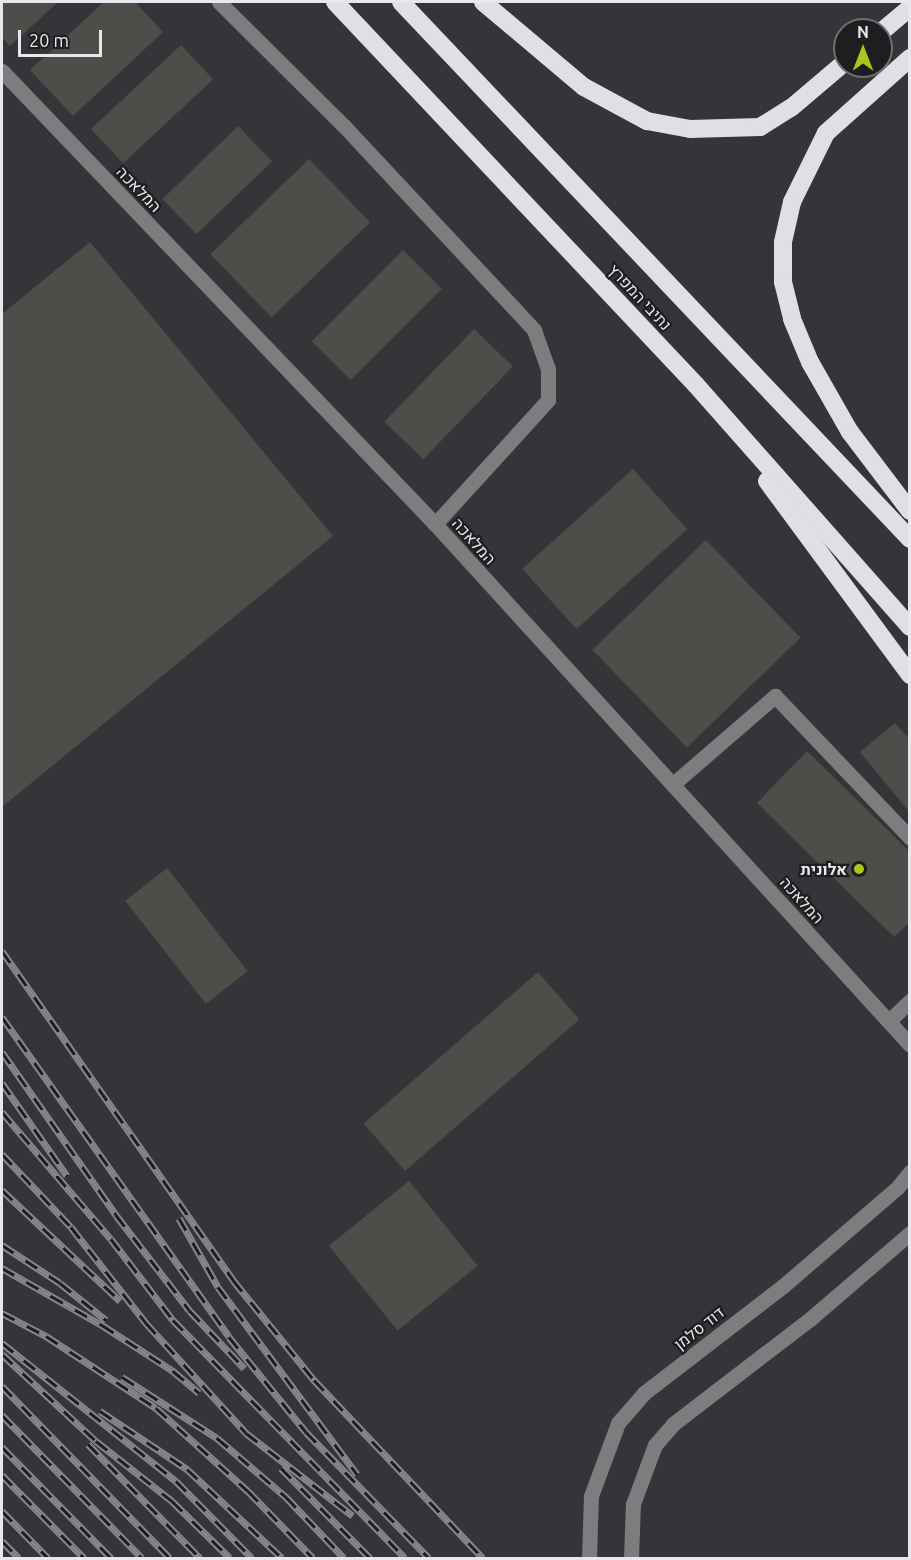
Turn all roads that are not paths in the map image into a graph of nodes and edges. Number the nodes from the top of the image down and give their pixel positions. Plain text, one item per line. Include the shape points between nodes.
1 (219, 2) edge
2 (335, 2) edge
3 (401, 2) edge
4 (483, 2) edge
5 (909, 8) edge
6 (893, 22) edge
7 (909, 58) edge
8 (2, 71) edge
9 (833, 72) edge
10 (696, 385) junction
11 (909, 511) edge
12 (435, 524) junction
13 (909, 539) edge
14 (909, 627) edge
15 (909, 675) edge
16 (673, 784) junction
17 (909, 838) edge
18 (909, 1001) edge
19 (889, 1021) junction
20 (909, 1045) edge
21 (909, 1172) edge
22 (909, 1233) edge
23 (589, 1558) edge
24 (632, 1558) edge

1 - 12 street via 344,126 534,330 548,369 548,400
2 - 10 highway, נתיבי המפרץ
3 - 13 highway, נתיבי המפרץ
4 - 9 highway via 584,87 648,121 690,129 760,127 791,108
5 - 6 highway
7 - 11 highway via 826,134 792,202 783,242 783,282 792,319 810,362 850,432
8 - 12 street, המלאכה
10 - 14 highway, נתיבי המפרץ
10 - 15 highway
12 - 16 street, המלאכה
16 - 17 street via 775,696
16 - 19 street, המלאכה
18 - 19 street
19 - 20 street, המלאכה
21 - 23 street, דוד סלמן via 897,1188 783,1286 644,1394 618,1423 591,1496
22 - 24 street via 810,1319 673,1424 655,1445 633,1504

